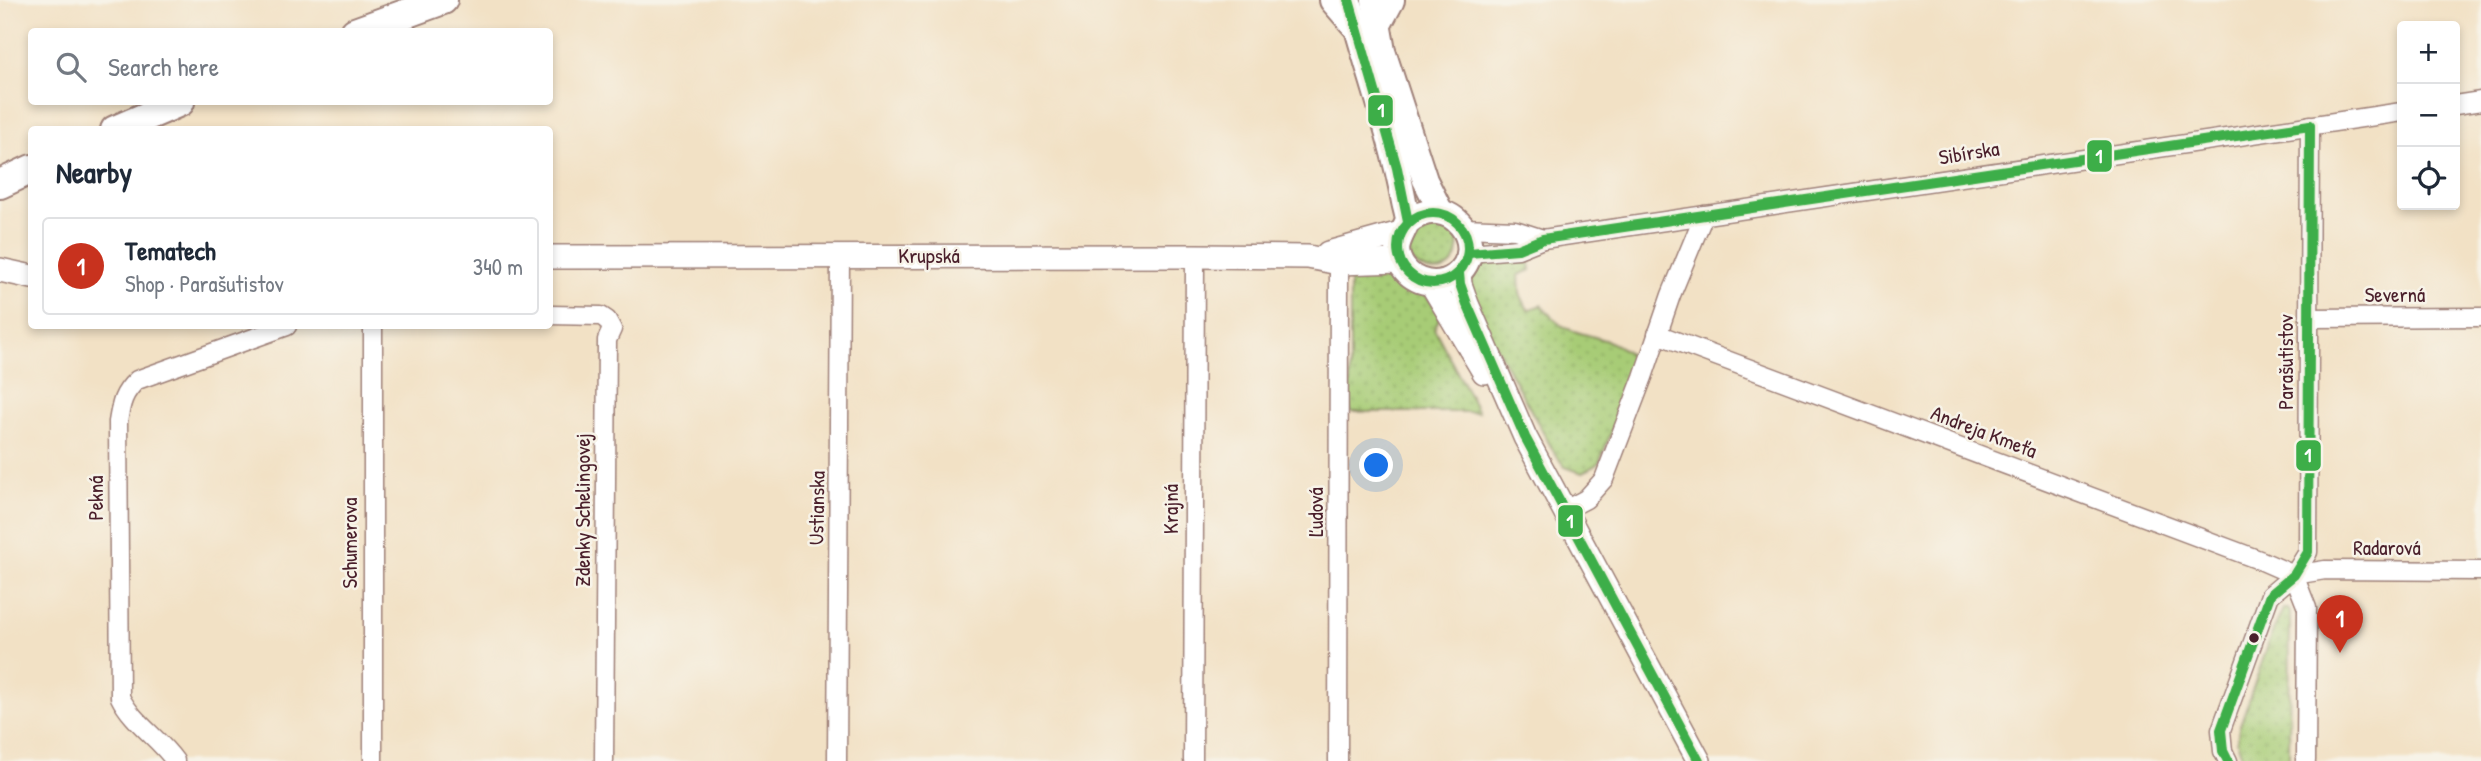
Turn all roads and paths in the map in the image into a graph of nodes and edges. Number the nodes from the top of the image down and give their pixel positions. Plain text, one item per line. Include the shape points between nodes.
1 (443, 0) edge
2 (1334, 0) edge
3 (1369, 10) edge
4 (366, 28) edge
5 (2481, 101) edge
6 (2460, 104) edge
7 (173, 105) edge
8 (2397, 113) edge
9 (2310, 125) junction
10 (123, 126) edge
11 (28, 171) edge
12 (0, 184) edge
13 (1441, 212) junction
14 (1704, 215) junction
15 (1404, 227) junction
16 (1464, 228) junction
17 (1543, 239) junction
18 (840, 256) junction
19 (1195, 256) junction
20 (553, 257) edge
21 (1308, 257) junction
22 (1400, 261) junction
23 (1339, 263) junction
24 (1464, 263) junction
25 (0, 270) edge
26 (28, 276) edge
27 (1431, 283) junction
28 (553, 314) edge
29 (2481, 317) edge
30 (2309, 318) junction
31 (279, 329) edge
32 (373, 329) edge
33 (1657, 334) junction
34 (1525, 437) junction
35 (1565, 510) junction
36 (2481, 571) edge
37 (2294, 575) junction
38 (175, 761) edge
39 (373, 761) edge
40 (604, 761) edge
41 (837, 761) edge
42 (1192, 761) edge
43 (1338, 761) edge
44 (1699, 761) edge
45 (2228, 761) edge
46 (2306, 761) edge

1 - 4 main road
2 - 3 main road
3 - 13 main road via 1425,180
3 - 15 main road via 1401,185
5 - 6 street
7 - 10 main road
8 - 9 street, Sibírska
9 - 14 street, Sibírska
9 - 30 street, Parašutistov
11 - 12 main road
13 - 15 main road via 1426,212
13 - 16 main road
14 - 17 street, Sibírska
14 - 33 street
15 - 21 street, Krupská via 1350,248
15 - 22 main road via 1397,247
16 - 17 street, Sibírska via 1515,230
16 - 24 main road via 1469,240
17 - 24 street, Sibírska
18 - 19 street, Krupská
18 - 20 street, Krupská
18 - 41 street, Ustianska
19 - 21 street, Krupská
19 - 42 street, Krajná
21 - 23 street, Krupská
22 - 23 street, Krupská
22 - 27 main road via 1409,274
23 - 43 street, Ľudová
24 - 27 main road via 1446,281
24 - 34 street via 1460,284 1467,304
25 - 26 street
27 - 34 street
28 - 40 street, Zdenky Schelingovej via 601,316 612,329 607,340
29 - 30 street, Severná
30 - 37 street, Parašutistov via 2308,552
31 - 38 street, Pekná via 137,380 122,398 118,422 120,697
32 - 39 street, Schumerova
33 - 35 street via 1604,480 1586,499
33 - 37 street, Andreja Kmeťa
34 - 35 street
35 - 44 street
36 - 37 street, Radarová via 2325,570
37 - 45 street via 2268,599 2225,716 2221,739
37 - 46 street via 2307,608

